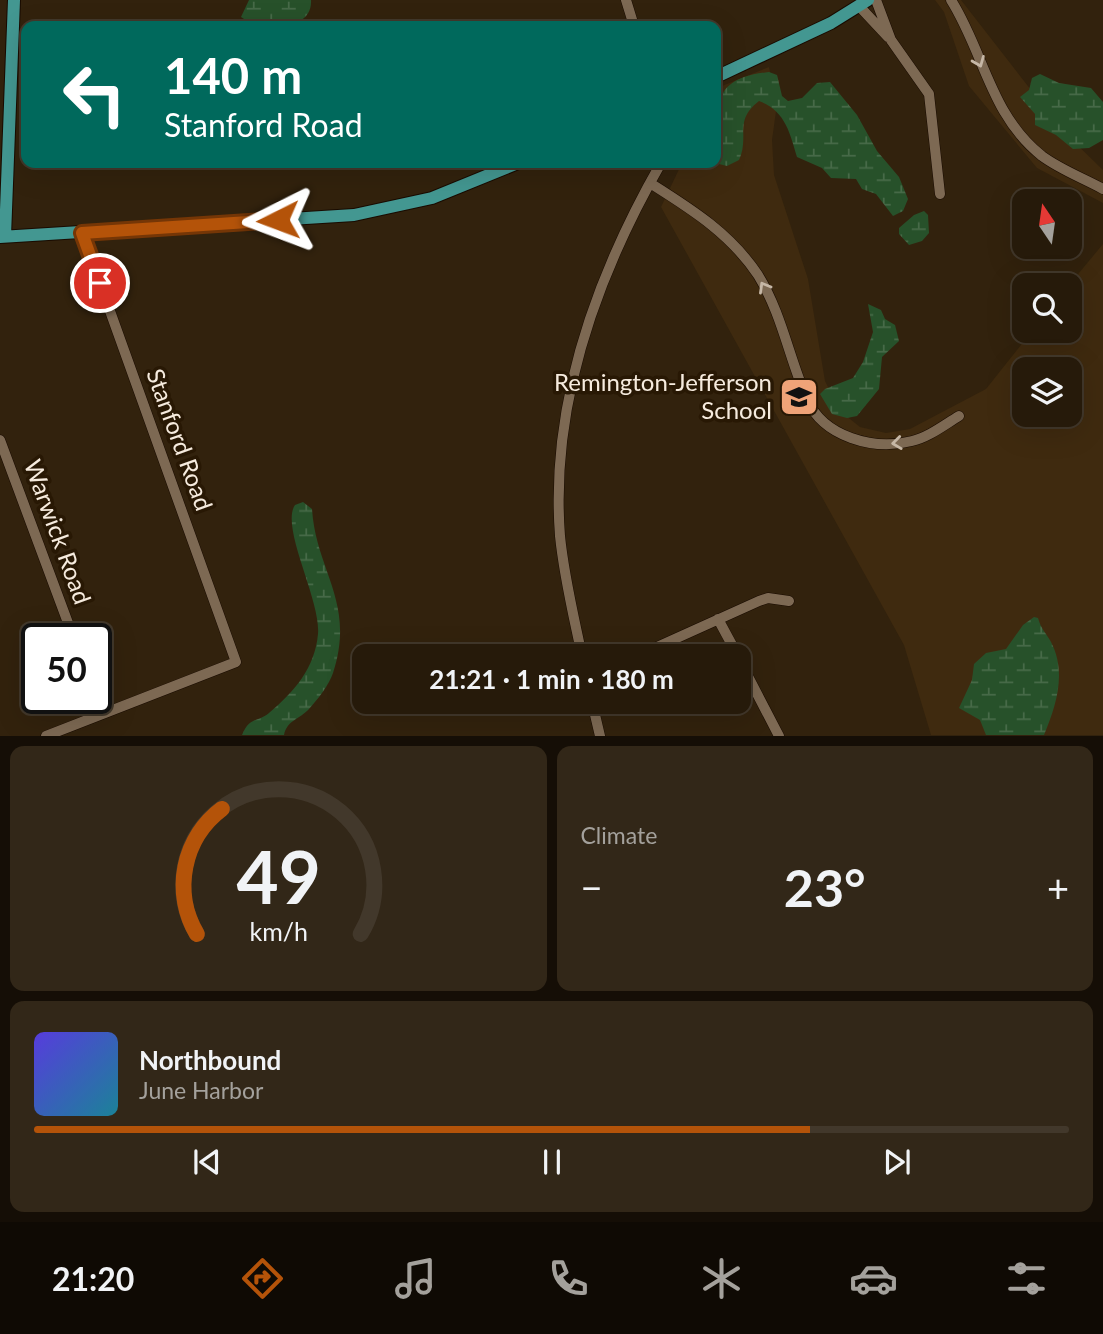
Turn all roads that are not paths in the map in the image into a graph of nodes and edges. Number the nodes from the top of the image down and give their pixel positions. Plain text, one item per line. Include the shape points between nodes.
1 (14, 0) edge
2 (626, 0) edge
3 (876, 0) edge
4 (951, 0) edge
5 (863, 3) edge
6 (632, 21) edge
7 (891, 40) junction
8 (721, 74) edge
9 (493, 168) edge
10 (652, 168) edge
11 (658, 168) edge
12 (650, 183) junction
13 (1103, 189) edge
14 (940, 194) dead end
15 (82, 233) junction
16 (3, 236) edge
17 (959, 416) dead end
18 (0, 440) edge
19 (789, 601) dead end
20 (718, 619) junction
21 (68, 623) edge
22 (580, 644) edge
23 (663, 644) edge
24 (731, 644) edge
25 (751, 682) edge
26 (112, 710) edge
27 (102, 714) edge
28 (595, 714) edge
29 (46, 736) edge
30 (600, 736) edge
31 (779, 736) edge

1 - 16 main road
2 - 6 street
3 - 7 street
4 -> 13 street via 994,96 1014,128 1049,161
5 - 7 street
5 - 8 main road via 791,43
7 - 14 street via 929,94
9 - 15 main road via 432,198 355,215
10 - 12 street
11 - 12 street
17 -> 12 street via 925,436 889,445 855,439 826,424 807,399 775,308 748,261 710,222
12 - 22 street via 600,287 572,387 560,534
15 - 16 main road
15 - 26 street, Stanford Road via 236,662
18 - 21 street, Warwick Road
19 - 20 street via 768,598
20 - 23 street
20 - 24 street
25 - 31 street
27 - 29 street
28 - 30 street

